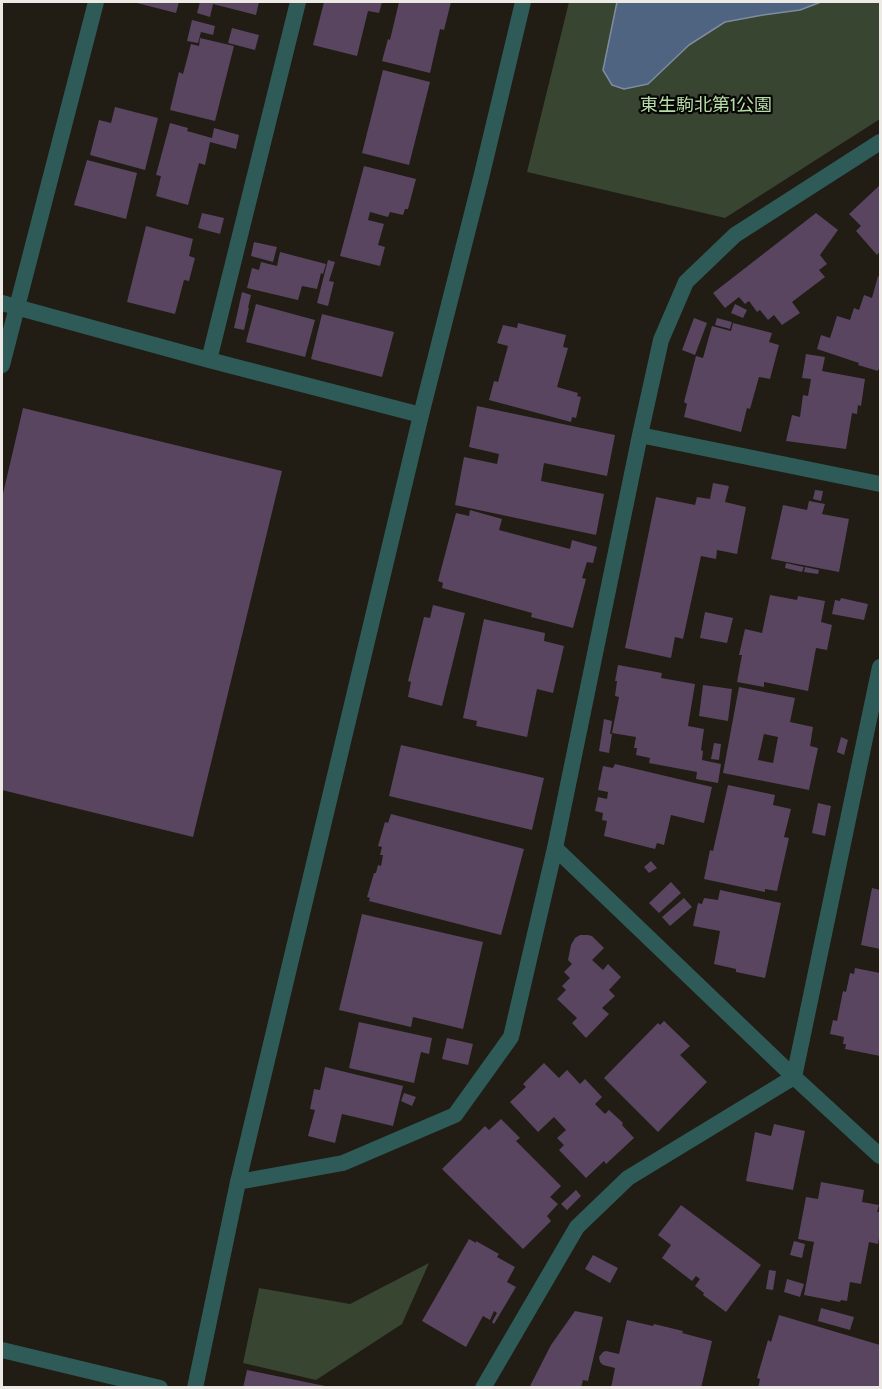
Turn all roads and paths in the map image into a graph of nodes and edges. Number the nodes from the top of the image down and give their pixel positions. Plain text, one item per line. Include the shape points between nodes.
1 (96, 2) edge
2 (298, 2) edge
3 (523, 2) edge
4 (880, 142) edge
5 (9, 305) edge
6 (208, 360) junction
7 (2, 365) edge
8 (421, 415) junction
9 (640, 435) junction
10 (880, 484) edge
11 (880, 667) edge
12 (555, 848) junction
13 (795, 1077) junction
14 (880, 1156) edge
15 (238, 1182) junction
16 (2, 1350) edge
17 (160, 1388) edge
18 (195, 1388) edge
19 (483, 1388) edge

1 - 5 street
2 - 6 street
3 - 8 street
4 - 9 street via 735,235 686,282 661,340
5 - 6 street
5 - 7 street
6 - 8 street
8 - 15 street
9 - 10 street
9 - 12 street
11 - 13 street
12 - 13 street
12 - 15 street via 511,1037 455,1115 343,1163
13 - 14 street
13 - 19 street via 628,1178 577,1227
15 - 18 street
16 - 17 street

